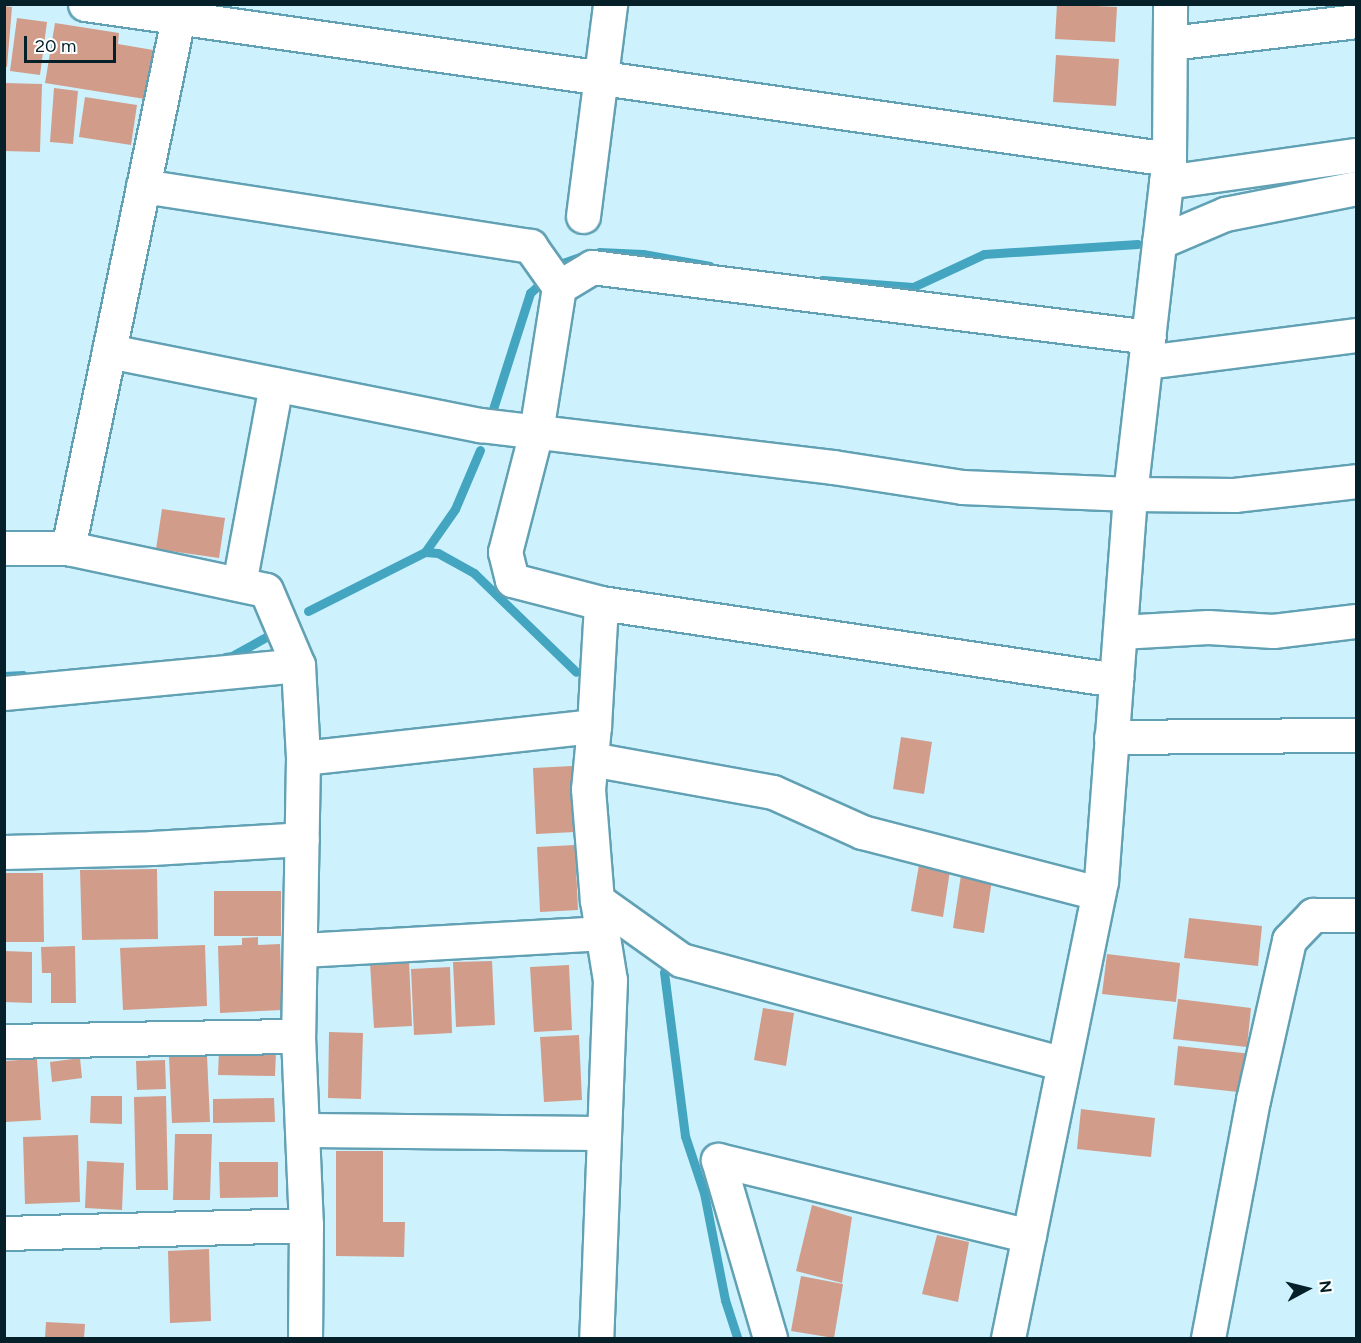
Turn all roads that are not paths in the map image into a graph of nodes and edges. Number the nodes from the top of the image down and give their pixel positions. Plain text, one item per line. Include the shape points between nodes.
1 (85, 4) edge
2 (610, 4) edge
3 (1170, 4) edge
4 (179, 12) edge
5 (1356, 21) edge
6 (1170, 43) junction
7 (600, 78) junction
8 (1356, 155) edge
9 (1168, 171) junction
10 (143, 186) junction
11 (1356, 188) edge
12 (583, 216) dead end
13 (1159, 242) junction
14 (559, 286) junction
15 (1356, 335) edge
16 (1147, 349) junction
17 (109, 351) junction
18 (276, 384) junction
19 (536, 432) junction
20 (1356, 481) edge
21 (1130, 494) junction
22 (4, 548) edge
23 (68, 548) junction
24 (239, 584) junction
25 (600, 603) junction
26 (1356, 621) edge
27 (1120, 632) junction
28 (298, 665) junction
29 (1116, 680) junction
30 (4, 693) edge
31 (594, 726) junction
32 (1356, 735) edge
33 (1112, 737) junction
34 (303, 758) junction
35 (591, 759) junction
36 (302, 839) junction
37 (4, 852) edge
38 (1098, 893) junction
39 (597, 900) junction
40 (1356, 915) edge
41 (602, 933) junction
42 (301, 950) junction
43 (298, 1036) junction
44 (4, 1041) edge
45 (1063, 1065) junction
46 (303, 1130) junction
47 (604, 1133) junction
48 (306, 1225) junction
49 (4, 1233) edge
50 (1029, 1236) junction
51 (305, 1338) edge
52 (596, 1338) edge
53 (770, 1338) edge
54 (1008, 1338) edge
55 (1208, 1338) edge

1 - 4 street
2 - 7 street
3 - 6 street
4 - 7 street
4 - 10 street
5 - 6 street
6 - 9 street
7 - 9 street
7 - 12 street
8 - 9 street
9 - 13 street
10 - 14 street via 530,246
10 - 17 street
11 - 13 street via 1225,214
13 - 16 street
14 - 16 street via 592,267
14 - 19 street
15 - 16 street
16 - 21 street
17 - 18 street
17 - 23 street
18 - 19 street via 480,425
18 - 24 street
19 - 21 street via 962,487
19 - 25 street via 505,552 512,580
20 - 21 street via 1234,495
21 - 27 street
22 - 23 street
23 - 24 street
24 - 28 street via 266,590
25 - 29 street
25 - 31 street
26 - 27 street via 1273,631 1208,627
27 - 29 street
28 - 30 street
28 - 34 street
29 - 33 street
31 - 34 street
31 - 35 street
32 - 33 street
33 - 38 street
34 - 36 street
35 - 38 street via 773,792 862,832
35 - 39 street via 588,789
36 - 37 street
36 - 42 street
38 - 45 street
39 - 41 street
39 - 45 street via 681,960
40 - 55 street via 1313,915 1289,940 1252,1100
41 - 42 street
41 - 47 street via 610,980
42 - 43 street
43 - 44 street
43 - 46 street
45 - 50 street
46 - 47 street
46 - 48 street
47 - 52 street
48 - 49 street
48 - 51 street
50 - 53 street via 718,1160
50 - 54 street

